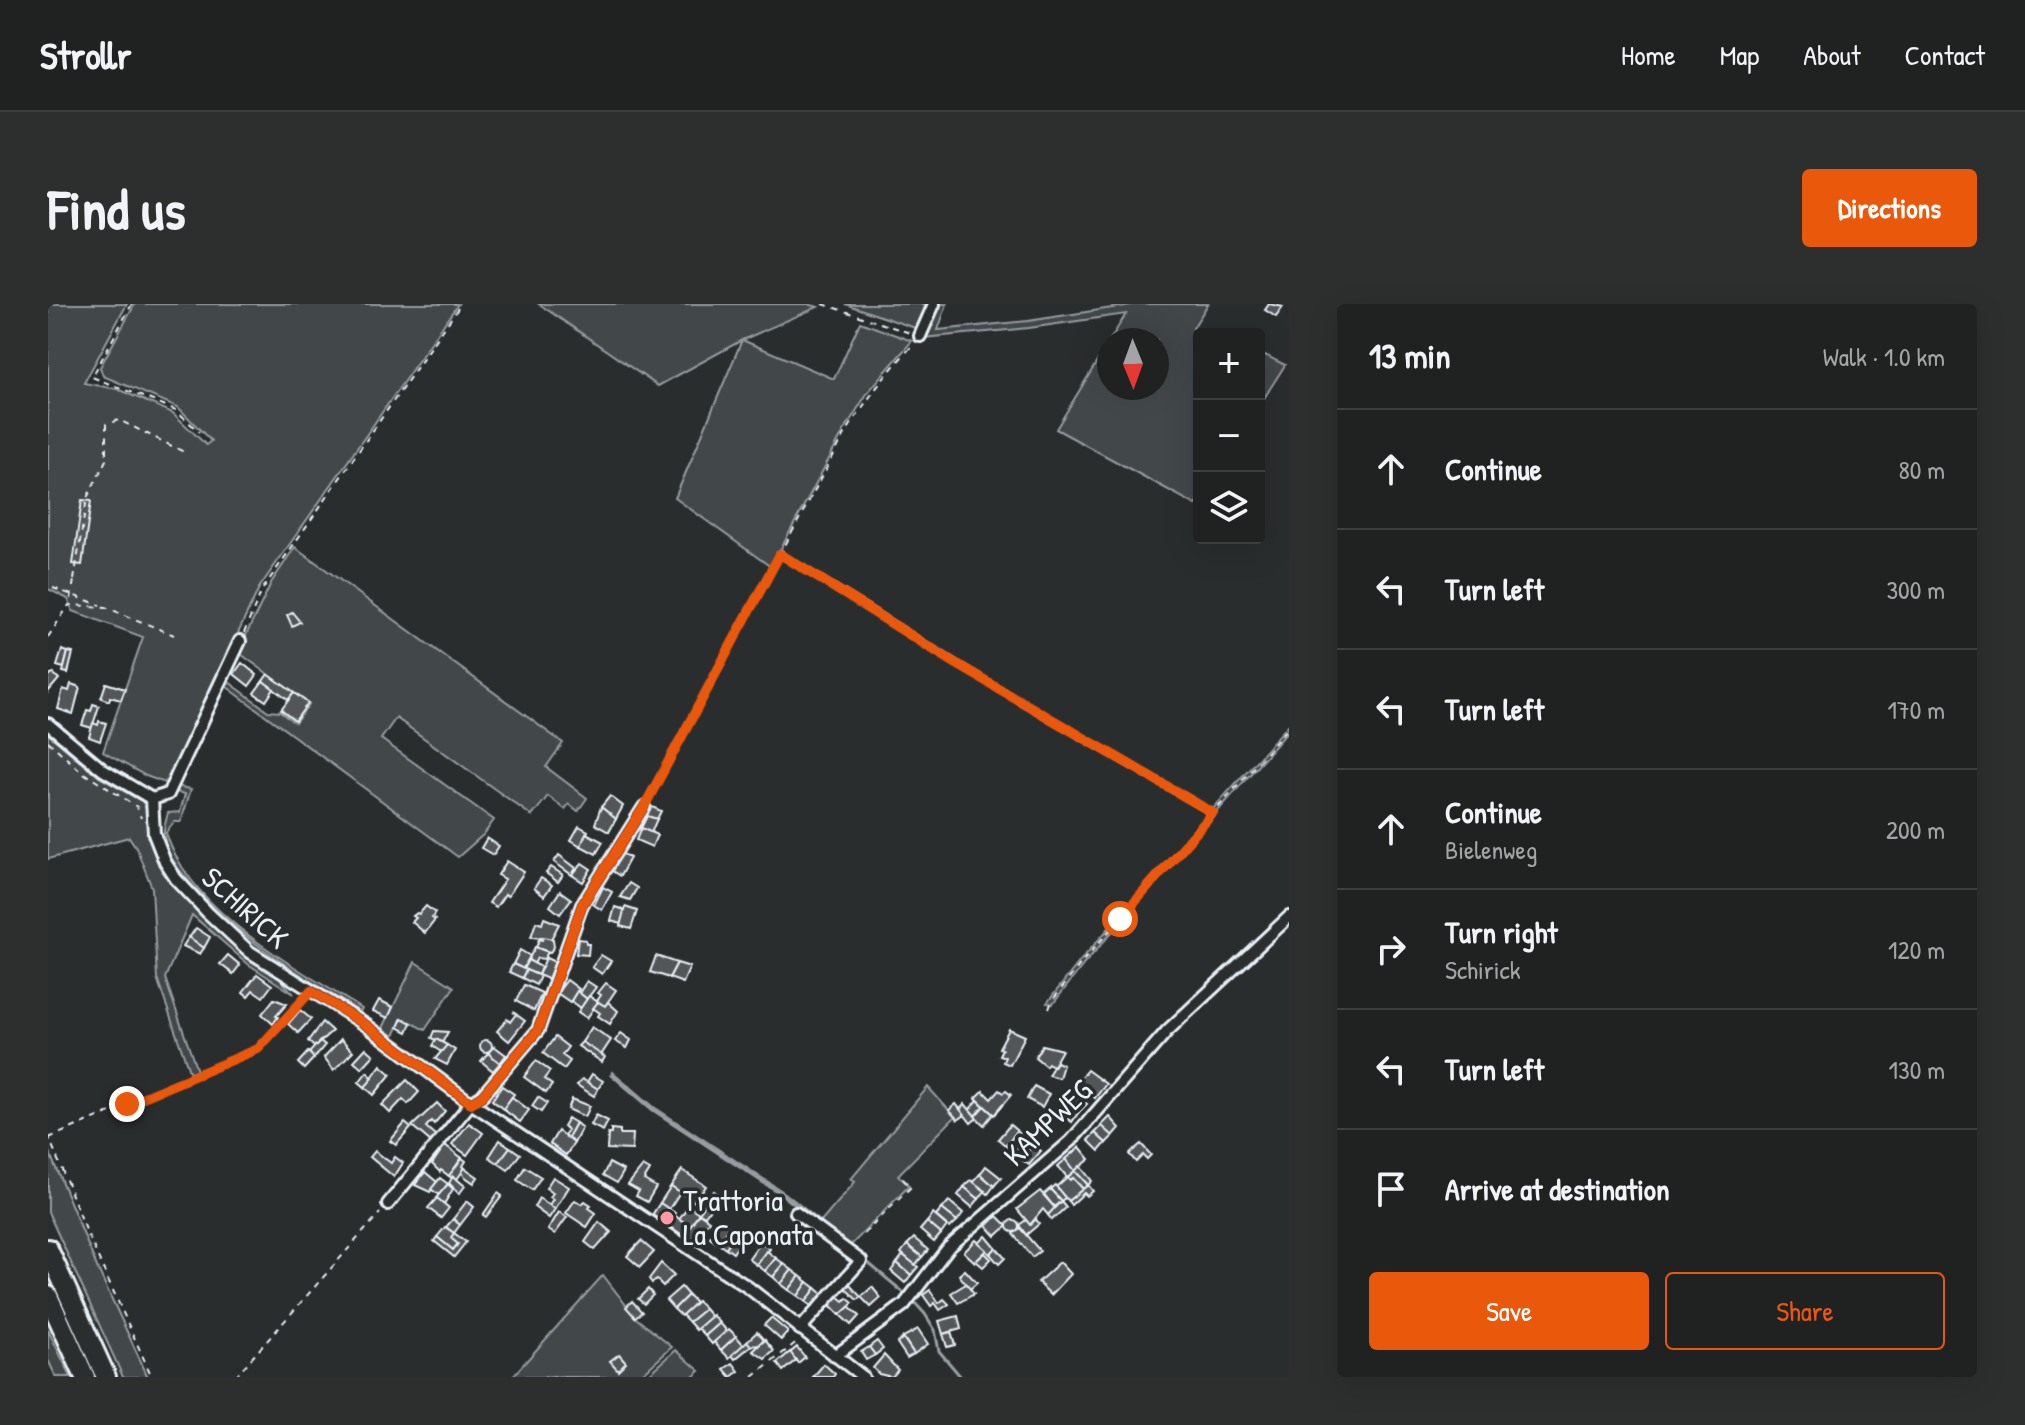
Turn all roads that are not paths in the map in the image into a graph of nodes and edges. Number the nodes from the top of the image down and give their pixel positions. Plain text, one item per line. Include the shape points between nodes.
1 (934, 304) edge
2 (920, 336) road end
3 (240, 641) road end
4 (48, 724) edge
5 (152, 799) junction
6 (644, 807) road end
7 (1289, 917) edge
8 (471, 1103) junction
9 (388, 1204) road end
10 (796, 1213) dead end
11 (48, 1249) edge
12 (48, 1296) edge
13 (803, 1332) junction
14 (835, 1356) junction
15 (85, 1377) edge
16 (106, 1377) edge
17 (863, 1377) edge

1 - 2 street
3 - 5 street via 168,794
4 - 5 street via 103,770
5 - 8 street, SCHIRICK via 158,848 176,879 228,934 366,1025
6 - 8 street via 582,905 538,1030
7 - 14 street, KAMPWEG via 1167,1031 1071,1141 948,1248 904,1305
8 - 9 street
8 - 13 street, SCHIRICK via 749,1288
10 - 13 street via 861,1261
11 - 16 highway
12 - 15 highway
13 - 14 street, SCHIRICK
14 - 17 street, SCHIRICK

